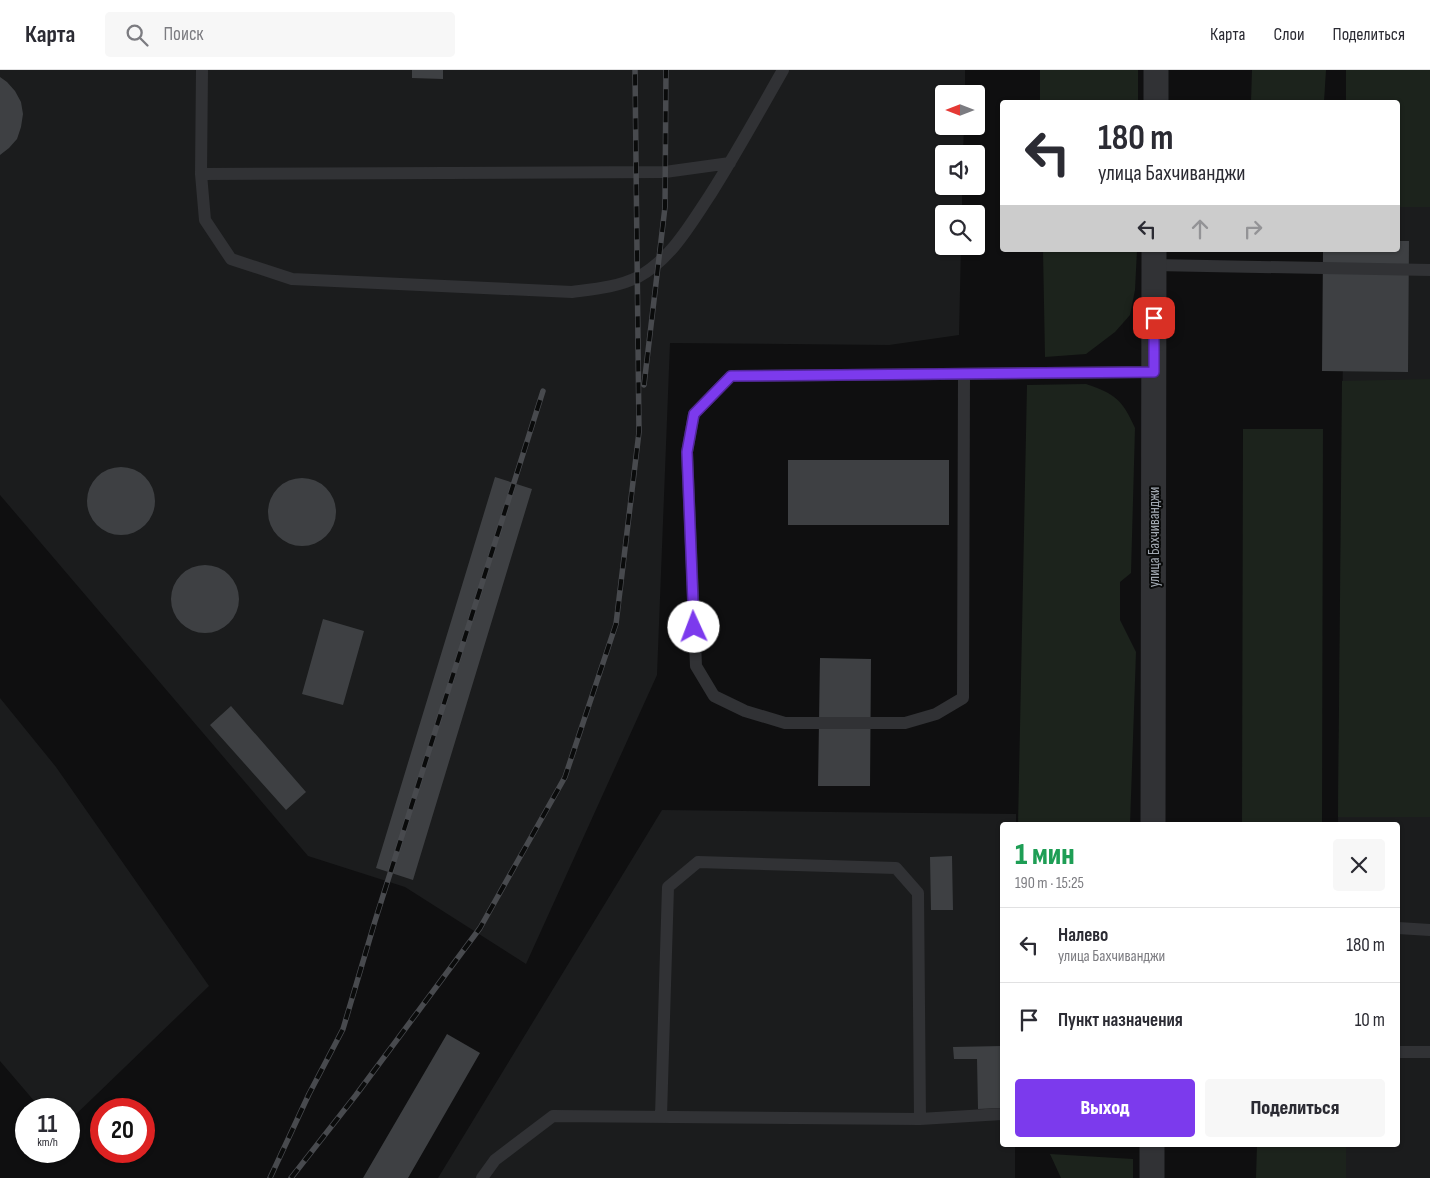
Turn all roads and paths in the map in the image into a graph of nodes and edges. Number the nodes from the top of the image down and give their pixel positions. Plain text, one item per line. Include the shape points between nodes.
1 (202, 70) edge
2 (783, 70) edge
3 (1156, 70) edge
4 (1156, 100) edge
5 (730, 163) junction
6 (201, 174) junction
7 (1154, 257) edge
8 (1430, 270) edge
9 (1154, 372) junction
10 (964, 374) junction
11 (1153, 822) edge
12 (1400, 928) edge
13 (1430, 930) edge
14 (1400, 1052) edge
15 (1430, 1052) edge
16 (1000, 1114) edge
17 (661, 1116) junction
18 (920, 1119) junction
19 (1152, 1147) edge
20 (482, 1178) edge
21 (1152, 1178) edge

1 - 6 lane
2 - 5 lane
3 - 4 street
5 - 6 lane via 665,172
5 - 6 lane via 683,237 658,263 638,277 610,287 572,292 292,280 231,259 205,220
7 - 8 lane
7 - 9 street, улица Бахчиванджи
9 - 10 lane
9 - 11 street, улица Бахчиванджи
10 - 10 lane via 731,376 694,414 687,452 696,666 714,696 745,711 785,723 905,723 936,714 963,698
12 - 13 lane
14 - 15 lane
16 - 18 lane
17 - 18 lane
17 - 18 lane via 668,887 698,862 896,868 918,894
17 - 20 lane via 553,1116 495,1160
19 - 21 street

